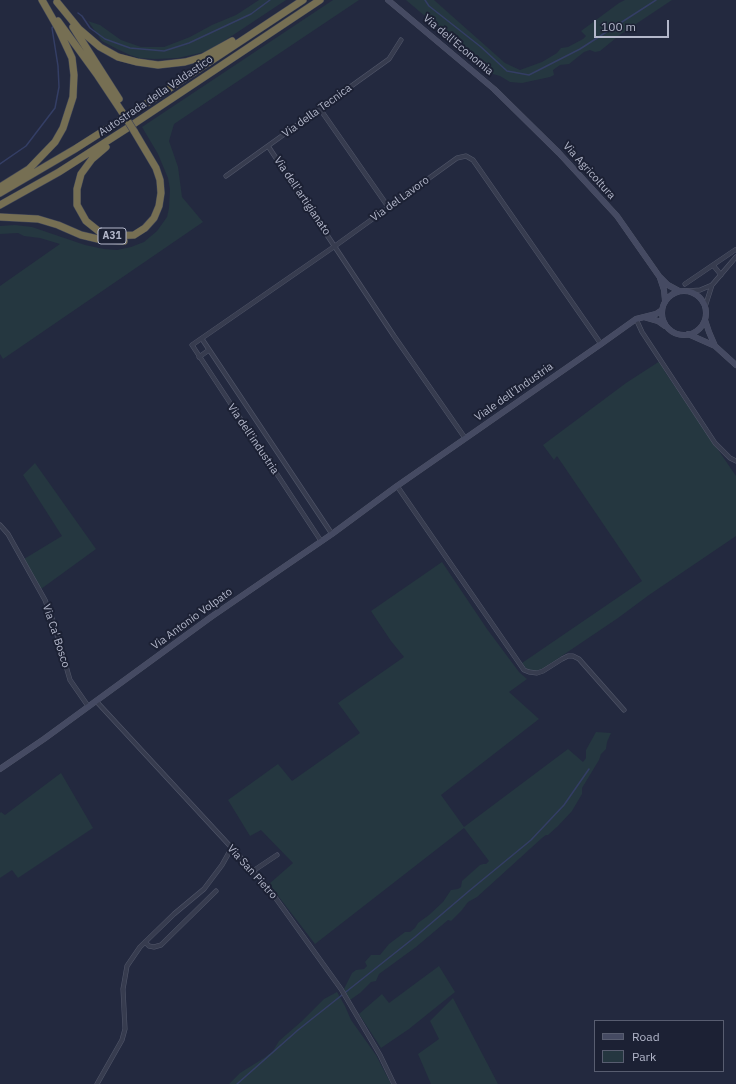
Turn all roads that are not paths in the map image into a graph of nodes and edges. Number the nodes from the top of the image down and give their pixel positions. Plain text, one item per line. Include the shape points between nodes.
1 (42, 0) edge
2 (294, 0) edge
3 (303, 0) edge
4 (320, 0) edge
5 (388, 0) edge
6 (392, 0) edge
7 (56, 1) edge
8 (410, 17) junction
9 (401, 40) dead end
10 (494, 89) joint
11 (320, 109) junction
12 (124, 111) junction
13 (132, 129) junction
14 (268, 146) junction
15 (226, 176) dead end
16 (0, 187) edge
17 (0, 193) edge
18 (0, 205) edge
19 (388, 208) junction
20 (0, 217) edge
21 (335, 246) junction
22 (735, 250) edge
23 (736, 257) edge
24 (713, 265) junction
25 (721, 275) junction
26 (659, 276) junction
27 (685, 284) dead end
28 (712, 285) junction
29 (679, 291) junction
30 (687, 291) junction
31 (665, 301) junction
32 (705, 307) junction
33 (662, 310) junction
34 (644, 317) junction
35 (636, 319) junction
36 (705, 320) junction
37 (672, 331) junction
38 (688, 334) junction
39 (202, 339) junction
40 (601, 344) junction
41 (715, 346) junction
42 (209, 350) junction
43 (199, 357) junction
44 (736, 365) edge
45 (465, 438) junction
46 (736, 461) edge
47 (397, 486) junction
48 (0, 525) edge
49 (332, 534) junction
50 (321, 541) junction
51 (96, 701) junction
52 (88, 706) junction
53 (624, 710) dead end
54 (0, 769) edge
55 (231, 849) junction
56 (276, 856) dead end
57 (253, 871) junction
58 (216, 891) dead end
59 (145, 942) junction
60 (96, 1084) edge
61 (394, 1084) edge

1 - 12 highway, A31
1 - 16 highway, A31 via 72,58 73,97 63,128 49,149 29,169
2 - 7 highway, A31 via 210,54 185,62 158,64 128,60 104,50 79,29
3 - 17 highway, Autostrada della Valdastico via 152,100
4 - 13 highway, Autostrada della Valdastico
5 - 8 street, Via dell'Economia
6 - 8 street, Via dell'Economia
7 - 12 highway, A31
8 - 10 street, Via dell'Economia
9 - 11 street, Via della Tecnica via 390,59
10 - 26 street, Via Agricoltura via 559,152 617,216
11 - 14 street, Via della Tecnica
11 - 19 street
12 - 13 highway, A31, bridge
13 - 13 highway, A31 via 158,174 161,187 160,206 150,223 139,232 127,236 106,235 91,226 82,216 76,200 77,184 87,165 99,152
13 - 18 highway, Autostrada della Valdastico
13 - 20 highway, A31 via 159,164 165,189 163,211 144,234 134,239 110,241 81,235 38,219
14 - 15 street, Via della Tecnica
14 - 21 street, Via dell'artigianato
19 - 21 street, Via del Lavoro
19 - 40 street, Via del Lavoro via 457,158 466,156 473,160
21 - 39 street
21 - 45 street
22 - 24 street
23 - 25 street
24 - 25 street
24 - 27 street
25 - 28 street
26 - 29 street, Via Agricoltura
26 - 31 street, Via Agricoltura
28 - 30 street via 700,290
28 - 32 street
29 - 30 street
29 - 31 street
30 - 32 street via 699,296
31 - 33 street
32 - 36 street
33 - 34 street, Viale dell'Industria
33 - 37 street via 664,322
34 - 35 street, Viale dell'Industria
34 - 37 street via 658,321
35 - 40 street, Viale dell'Industria
35 - 46 street via 715,443
36 - 38 street via 698,329
36 - 41 street
37 - 38 street
38 - 41 street
39 - 42 street, Via dell'industria
39 - 43 street, Via dell'industria via 192,345
40 - 45 street, Viale dell'Industria
41 - 44 street
42 - 43 street
42 - 49 street, Via dell'industria
43 - 50 street, Via dell'industria
45 - 47 street, Viale dell'Industria
47 - 49 street, Via Antonio Volpato
47 - 53 street via 524,670 543,672 568,656 573,656 579,659
48 - 52 street, Via Ca' Bosco via 8,534 45,600 70,680
49 - 50 street, Via Antonio Volpato
50 - 51 street, Via Antonio Volpato
51 - 52 street, Via Antonio Volpato
51 - 55 street, Via San Pietro
52 - 54 street, Via Antonio Volpato
55 - 57 street, Via San Pietro
55 - 59 street via 204,889
56 - 57 street
57 - 61 street, Via San Pietro via 267,886 341,990 380,1055
58 - 59 street via 160,945 154,947
59 - 60 street via 127,966 123,989 125,1029 122,1040

